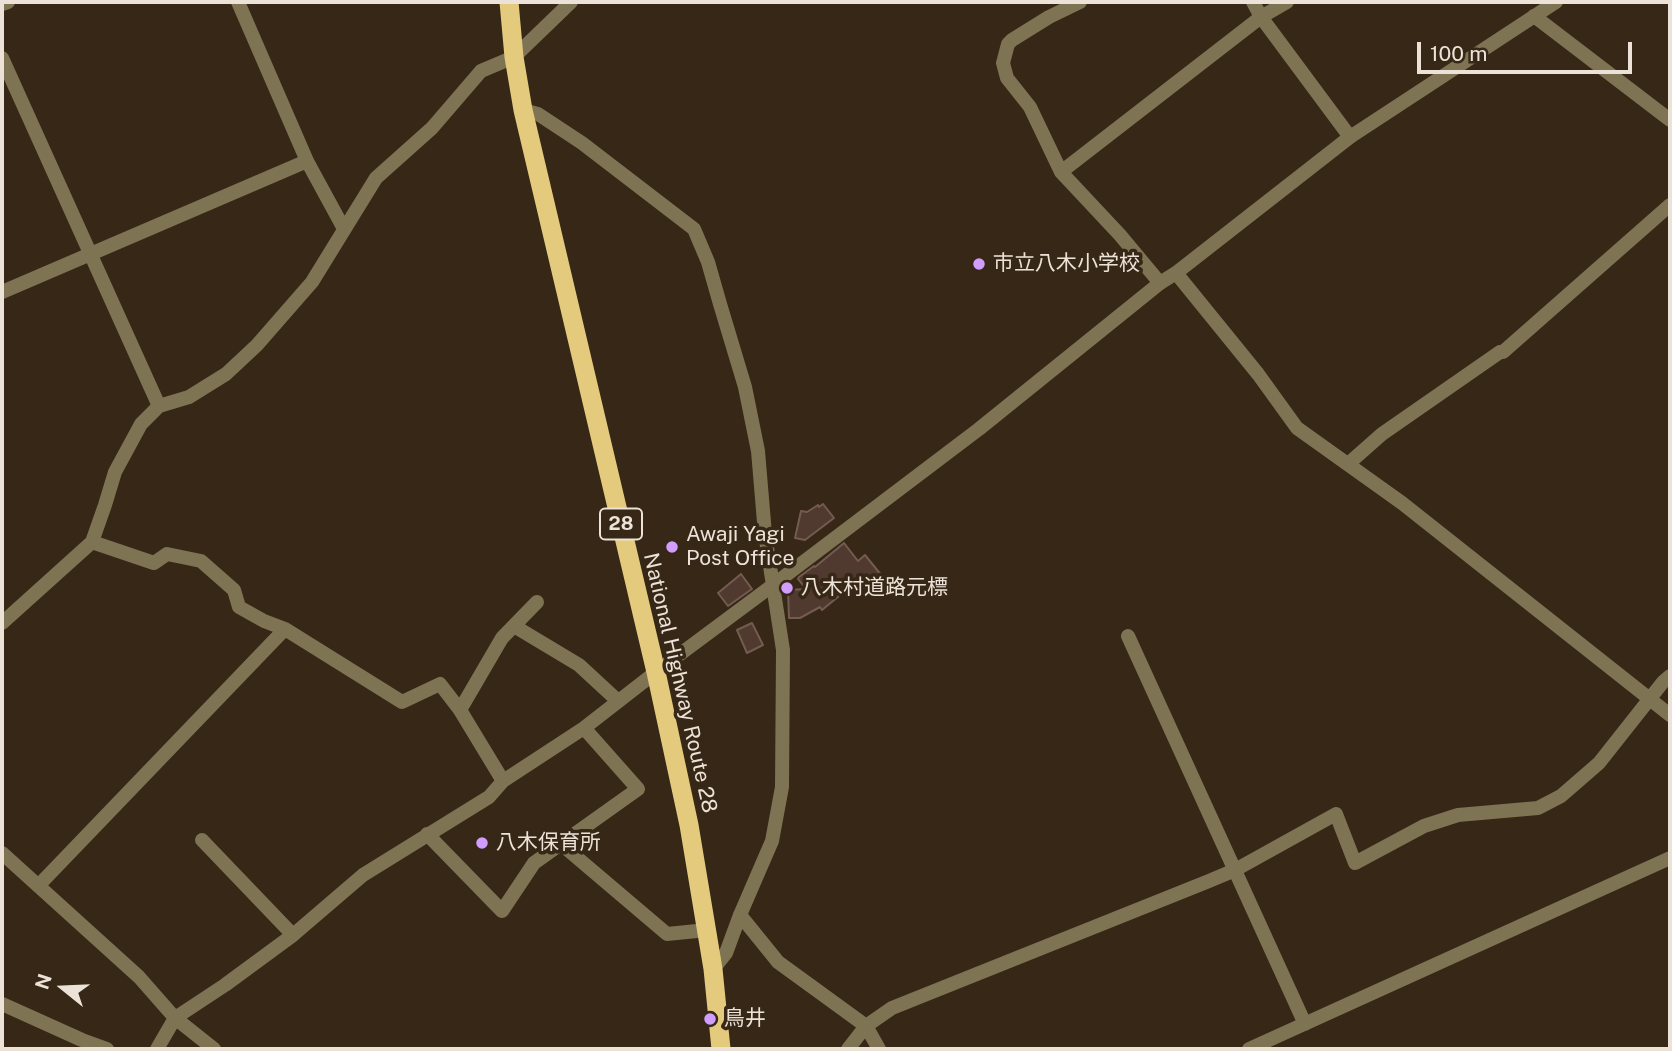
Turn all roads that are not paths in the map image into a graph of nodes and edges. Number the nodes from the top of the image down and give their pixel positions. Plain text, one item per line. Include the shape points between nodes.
1 (8, 2) edge
2 (238, 2) edge
3 (509, 2) edge
4 (571, 2) edge
5 (1080, 2) edge
6 (1253, 2) edge
7 (1287, 2) edge
8 (1556, 2) edge
9 (2, 4) edge
10 (1534, 16) junction
11 (1261, 17) junction
12 (514, 57) junction
13 (2, 58) edge
14 (523, 110) junction
15 (1670, 120) edge
16 (1350, 137) junction
17 (307, 161) junction
18 (1061, 172) junction
19 (1670, 205) edge
20 (344, 229) junction
21 (90, 253) junction
22 (1176, 273) junction
23 (1160, 283) junction
24 (2, 292) edge
25 (159, 406) junction
26 (1348, 464) junction
27 (92, 542) junction
28 (773, 586) junction
29 (537, 602) dead end
30 (2, 623) edge
31 (514, 626) junction
32 (285, 629) junction
33 (1128, 636) dead end
34 (656, 672) junction
35 (1670, 676) edge
36 (1651, 699) junction
37 (618, 701) junction
38 (460, 710) junction
39 (1670, 715) edge
40 (584, 728) junction
41 (503, 781) junction
42 (427, 834) junction
43 (202, 840) dead end
44 (561, 844) junction
45 (2, 853) edge
46 (1670, 858) edge
47 (1235, 870) junction
48 (38, 886) junction
49 (740, 915) junction
50 (707, 930) junction
51 (293, 935) junction
52 (713, 970) junction
53 (2, 1004) edge
54 (175, 1018) junction
55 (1305, 1024) junction
56 (866, 1026) junction
57 (107, 1049) edge
58 (157, 1049) edge
59 (214, 1049) edge
60 (721, 1049) edge
61 (848, 1049) edge
62 (880, 1049) edge
63 (1249, 1049) edge

1 - 9 street
2 - 17 street
3 - 12 highway, National Highway Route 28 / 28
4 - 12 street
5 - 18 street via 1012,40 1003,62 1007,78 1030,107
6 - 11 street
7 - 11 street
8 - 10 street
10 - 15 street
10 - 16 street
11 - 16 street
11 - 18 street
12 - 14 highway, National Highway Route 28 / 28
12 - 20 street via 481,71 432,128 376,178
13 - 21 street
14 - 28 street via 538,114 582,142 694,229 746,387
14 - 34 highway, National Highway Route 28 / 28
16 - 22 street
17 - 20 street
17 - 21 street
18 - 23 street
19 - 26 street via 1503,352 1382,434
20 - 25 street via 312,282 257,345 226,374 189,397
21 - 24 street
21 - 25 street
22 - 23 street
22 - 26 street via 1297,429
23 - 28 street
25 - 27 street via 141,424 115,472
26 - 36 street
27 - 30 street
27 - 32 street via 154,562 167,555 201,561 234,590 239,607
28 - 34 street
28 - 49 street via 783,650 782,787 772,841
29 - 31 street
31 - 37 street via 579,665
31 - 38 street via 502,638
32 - 38 street via 401,702 440,684
32 - 48 street
33 - 47 street
34 - 37 street
34 - 50 highway, National Highway Route 28 / 28
35 - 36 street
36 - 39 street
36 - 47 street via 1599,763 1561,796 1538,808 1435,822 1355,863 1336,814
37 - 40 street
38 - 41 street
40 - 41 street
40 - 44 street via 638,789
41 - 42 street via 489,797
42 - 44 street via 502,911 534,863
42 - 51 street via 363,875
43 - 51 street
44 - 50 street via 667,934
45 - 48 street
46 - 55 street
47 - 55 street
47 - 56 street via 892,1008
48 - 54 street via 139,977
49 - 52 street via 726,953
49 - 56 street via 778,961
50 - 52 highway, National Highway Route 28 / 28
51 - 54 street
52 - 60 highway, National Highway Route 28 / 28
53 - 57 street
54 - 58 street
54 - 59 street
55 - 63 street
56 - 61 street
56 - 62 street

